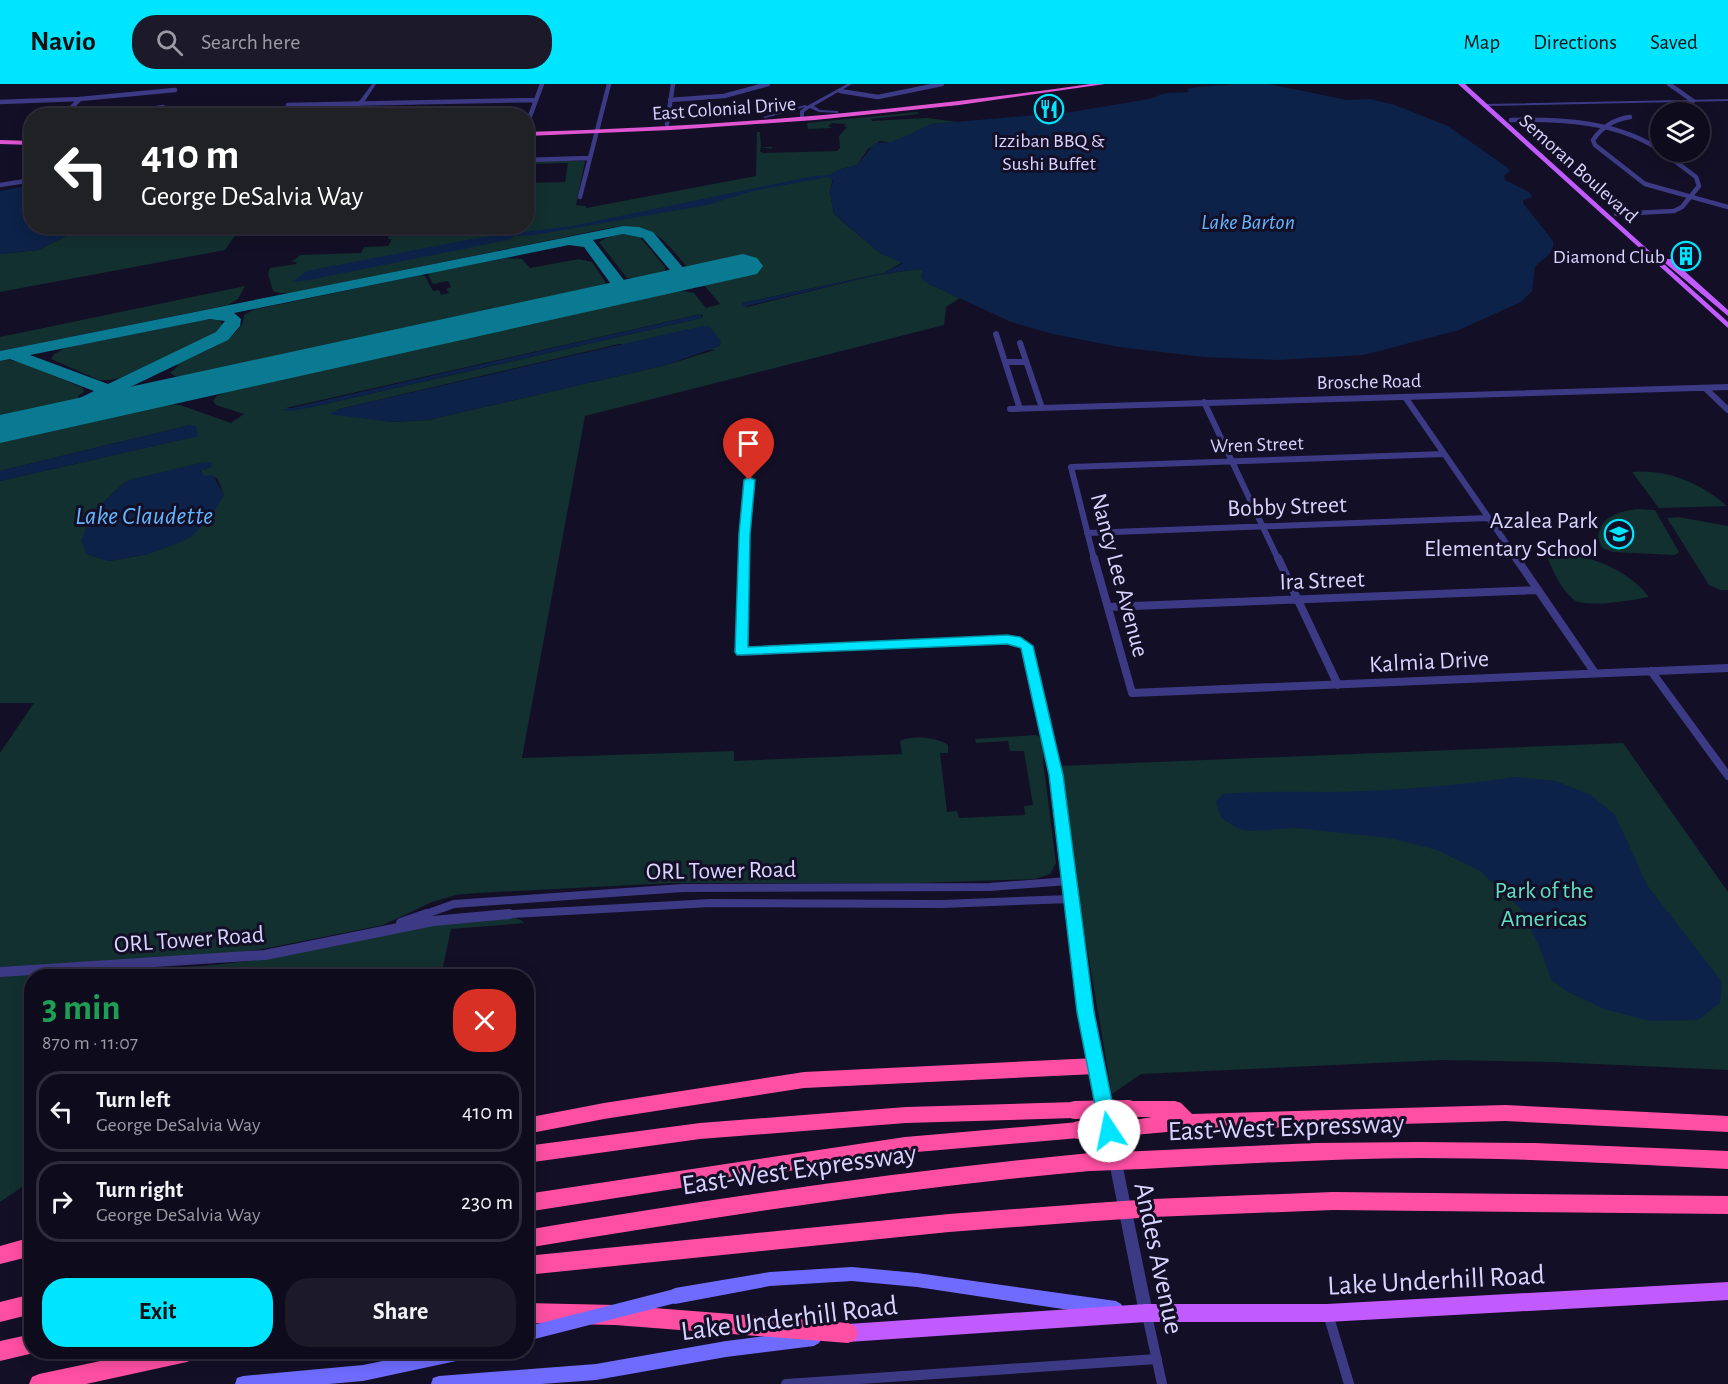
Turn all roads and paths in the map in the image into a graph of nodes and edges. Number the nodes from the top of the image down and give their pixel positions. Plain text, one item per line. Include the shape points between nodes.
1 (370, 84) edge
2 (374, 84) edge
3 (542, 84) edge
4 (609, 84) edge
5 (673, 84) edge
6 (768, 84) edge
7 (850, 84) edge
8 (942, 84) edge
9 (1068, 84) edge
10 (1102, 84) edge
11 (1461, 84) edge
12 (1471, 84) edge
13 (1669, 84) edge
14 (174, 90) dead end
15 (840, 91) junction
16 (1000, 96) junction
17 (80, 99) junction
18 (536, 100) junction
19 (670, 100) junction
20 (1728, 100) edge
21 (1693, 101) junction
22 (0, 102) edge
23 (8, 102) junction
24 (816, 102) junction
25 (355, 104) junction
26 (288, 105) dead end
27 (1485, 105) junction
28 (1495, 105) junction
29 (810, 106) junction
30 (163, 107) dead end
31 (71, 108) edge
32 (157, 108) edge
33 (351, 108) edge
34 (533, 108) edge
35 (0, 109) edge
36 (836, 112) junction
37 (793, 115) junction
38 (802, 116) junction
39 (1630, 117) dead end
40 (1511, 120) junction
41 (667, 124) junction
42 (1604, 129) junction
43 (534, 130) edge
44 (597, 130) junction
45 (0, 140) edge
46 (24, 140) edge
47 (24, 141) edge
48 (1650, 144) edge
49 (590, 158) junction
50 (534, 160) edge
51 (1676, 162) edge
52 (24, 181) edge
53 (0, 185) edge
54 (580, 197) dead end
55 (1690, 197) junction
56 (1596, 207) junction
57 (1728, 207) edge
58 (1616, 213) junction
59 (1605, 214) junction
60 (1624, 221) junction
61 (1697, 297) junction
62 (1715, 314) junction
63 (1727, 314) edge
64 (1728, 326) edge
65 (996, 334) dead end
66 (1020, 343) dead end
67 (1006, 362) junction
68 (1026, 362) junction
69 (1728, 387) edge
70 (1706, 388) junction
71 (1405, 398) junction
72 (1204, 402) junction
73 (1020, 408) junction
74 (1042, 408) junction
75 (1010, 409) dead end
76 (1728, 410) edge
77 (1444, 454) junction
78 (1232, 461) junction
79 (1071, 467) joint
80 (749, 480) dead end
81 (1488, 518) junction
82 (1263, 526) junction
83 (1087, 533) junction
84 (1538, 591) junction
85 (1299, 600) junction
86 (1108, 607) junction
87 (1728, 668) edge
88 (1651, 671) junction
89 (1596, 673) junction
90 (1338, 685) junction
91 (1132, 693) joint
92 (1728, 776) edge
93 (1068, 881) junction
94 (766, 887) junction
95 (538, 896) junction
96 (1070, 899) junction
97 (765, 904) junction
98 (536, 911) junction
99 (380, 931) junction
100 (52, 969) edge
101 (24, 971) edge
102 (0, 972) edge
103 (1096, 1066) junction
104 (1190, 1122) junction
105 (534, 1124) edge
106 (1728, 1124) edge
107 (534, 1154) edge
108 (1728, 1160) edge
109 (534, 1202) edge
110 (1728, 1205) edge
111 (534, 1238) edge
112 (24, 1248) edge
113 (0, 1255) edge
114 (534, 1265) edge
115 (1728, 1291) edge
116 (24, 1306) edge
117 (0, 1312) edge
118 (534, 1313) edge
119 (1146, 1313) junction
120 (1327, 1313) junction
121 (534, 1332) edge
122 (849, 1333) junction
123 (24, 1346) edge
124 (0, 1352) edge
125 (155, 1359) edge
126 (427, 1359) edge
127 (1156, 1359) junction
128 (511, 1382) edge
129 (39, 1384) edge
130 (243, 1384) edge
131 (439, 1384) edge
132 (786, 1384) edge
133 (1162, 1384) edge
134 (1349, 1384) edge

1 - 25 street
2 - 25 street via 363,100
3 - 18 street
4 - 44 street
5 - 19 street
6 - 19 street via 724,96
7 - 15 street
8 - 15 street via 886,97
9 - 16 highway, East Colonial Drive
10 - 16 highway, East Colonial Drive
11 - 27 main road, Semoran Boulevard
12 - 28 main road, Semoran Boulevard
13 - 21 street
14 - 17 street
15 - 24 street
16 - 36 highway, East Colonial Drive
16 - 38 highway, East Colonial Drive
17 - 23 street
17 - 31 street
18 - 25 street
18 - 34 street
19 - 41 street
20 - 21 street
21 - 28 street
22 - 23 street
23 - 35 street
24 - 29 street
24 - 37 street
25 - 26 street
25 - 33 street
27 - 28 street
27 - 56 main road, Semoran Boulevard
28 - 40 main road, Semoran Boulevard
29 - 36 street
29 - 38 street
30 - 32 street
36 - 38 highway, East Colonial Drive
37 - 38 highway, East Colonial Drive
37 - 41 highway, East Colonial Drive
37 - 44 highway, East Colonial Drive
39 - 42 street via 1616,120
40 - 42 street via 1566,120
40 - 58 main road, Semoran Boulevard
41 - 44 highway, East Colonial Drive
42 - 48 street
42 - 55 street via 1595,137 1595,145 1637,179
43 - 44 highway, East Colonial Drive
44 - 49 street
45 - 46 highway
45 - 47 highway
49 - 50 street
49 - 54 street
51 - 55 street via 1696,177 1699,186
52 - 53 street
55 - 57 street
55 - 58 street via 1674,211
56 - 58 main road
56 - 59 main road, Semoran Boulevard
58 - 60 main road, Semoran Boulevard
59 - 60 main road
59 - 61 main road, Semoran Boulevard
60 - 63 main road, Semoran Boulevard
61 - 62 main road, Semoran Boulevard
61 - 63 main road
62 - 63 main road
62 - 64 main road, Semoran Boulevard
65 - 67 street
66 - 68 street
67 - 68 street
67 - 73 street
68 - 74 street
69 - 70 street, Brosche Road
70 - 71 street, Brosche Road
70 - 76 street
71 - 72 street, Brosche Road
71 - 77 street
72 - 74 street, Brosche Road
72 - 78 street
73 - 74 street, Brosche Road
73 - 75 street, Brosche Road
77 - 78 street, Wren Street
77 - 81 street
78 - 79 street, Wren Street
78 - 82 street
79 - 83 street, Nancy Lee Avenue
80 - 93 street, Andes Avenue via 742,652 1007,639 1026,646 1056,775
81 - 82 street, Bobby Street
81 - 84 street
82 - 83 street, Bobby Street
82 - 85 street
83 - 86 street, Nancy Lee Avenue
84 - 85 street, Ira Street
84 - 89 street
85 - 86 street, Ira Street
85 - 90 street
86 - 91 street, Nancy Lee Avenue
87 - 88 street, Kalmia Drive
88 - 89 street, Kalmia Drive
88 - 92 street
89 - 90 street, Kalmia Drive
90 - 91 street, Kalmia Drive
93 - 94 street, ORL Tower Road via 912,889
93 - 96 street, Andes Avenue
94 - 95 street, ORL Tower Road
94 - 97 street
95 - 98 street
95 - 99 street, ORL Tower Road via 454,904
96 - 97 street, ORL Tower Road
96 - 103 street, Andes Avenue
97 - 98 street, ORL Tower Road
98 - 99 street, ORL Tower Road via 449,919
99 - 100 street, ORL Tower Road via 265,955
101 - 102 street, ORL Tower Road
103 - 105 highway via 804,1080
103 - 119 street, Andes Avenue
104 - 106 highway, East-West Expressway via 1505,1113
104 - 107 highway, bridge via 1175,1108 906,1115 700,1131
104 - 109 highway, East-West Expressway, bridge via 905,1145
108 - 111 highway, East-West Expressway, bridge via 1417,1150 1090,1162 849,1188
110 - 114 highway, bridge via 1333,1201 1153,1208 949,1222
112 - 113 highway
115 - 120 main road, Lake Underhill Road
116 - 117 highway
118 - 122 highway via 615,1315
119 - 120 main road, Lake Underhill Road
119 - 121 main road, Lake Underhill Road, bridge via 852,1274 770,1279 675,1296
119 - 122 main road, Lake Underhill Road
119 - 127 street, Andes Avenue
120 - 134 street
122 - 128 main road, Lake Underhill Road
123 - 124 highway
125 - 129 highway
126 - 130 main road via 363,1372
127 - 132 street
127 - 133 street, Andes Avenue
128 - 131 main road, Lake Underhill Road

